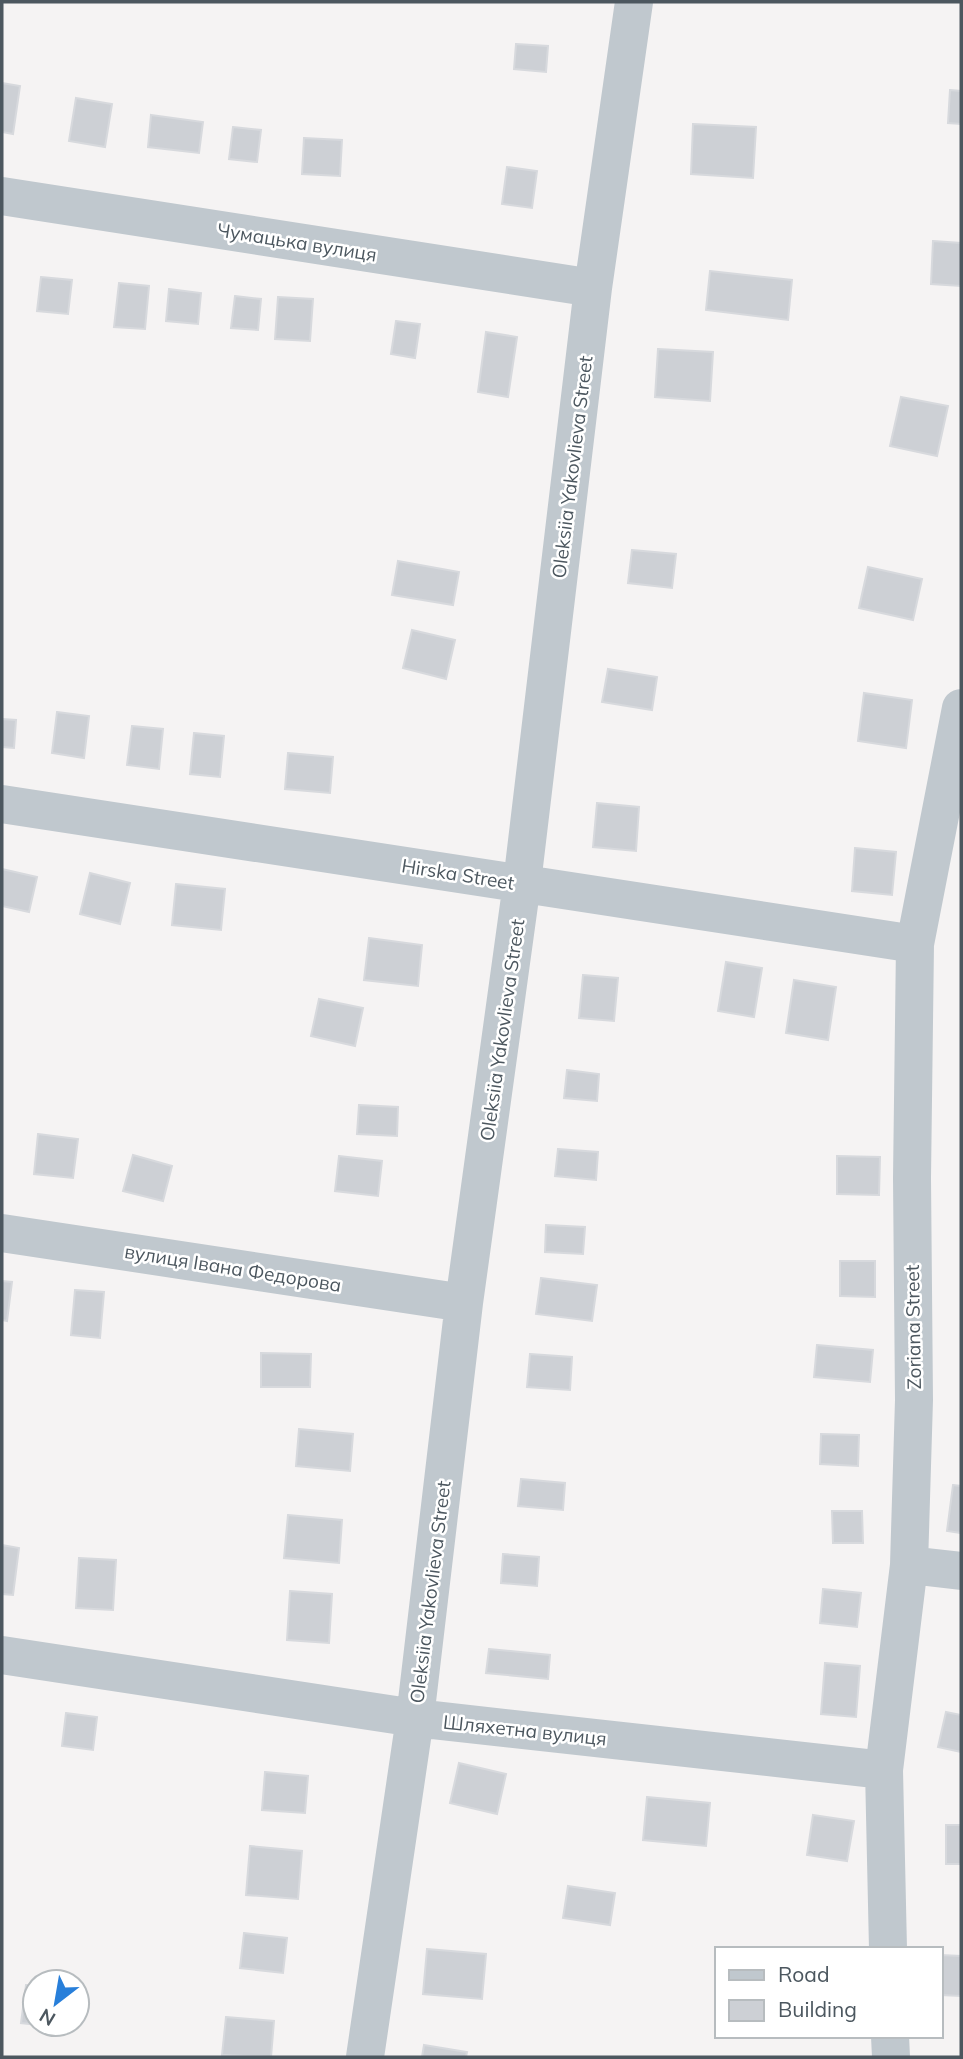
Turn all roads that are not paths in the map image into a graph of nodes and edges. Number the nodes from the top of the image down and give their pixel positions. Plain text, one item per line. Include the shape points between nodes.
1 (634, 2) edge
2 (2, 196) edge
3 (593, 288) junction
4 (961, 708) edge
5 (2, 804) edge
6 (522, 883) junction
7 (915, 944) junction
8 (2, 1233) edge
9 (464, 1303) junction
10 (909, 1565) junction
11 (961, 1571) edge
12 (2, 1655) edge
13 (415, 1718) junction
14 (884, 1770) junction
15 (888, 1947) edge
16 (890, 2038) edge
17 (365, 2057) edge
18 (891, 2057) edge

1 - 3 street, Oleksiia Yakovlieva Street
2 - 3 street, Чумацька вулиця
3 - 6 street, Oleksiia Yakovlieva Street
4 - 7 street, Zoriana Street
5 - 6 street, Hirska Street
6 - 7 street, Hirska Street
6 - 9 street, Oleksiia Yakovlieva Street
7 - 10 street, Zoriana Street
8 - 9 street, вулиця Івана Федорова
9 - 13 street, Oleksiia Yakovlieva Street
10 - 11 street
10 - 14 street, Zoriana Street
12 - 13 street, Шляхетна вулиця
13 - 14 street, Шляхетна вулиця
13 - 17 street, Oleksiia Yakovlieva Street
14 - 15 street, Zoriana Street
16 - 18 street

